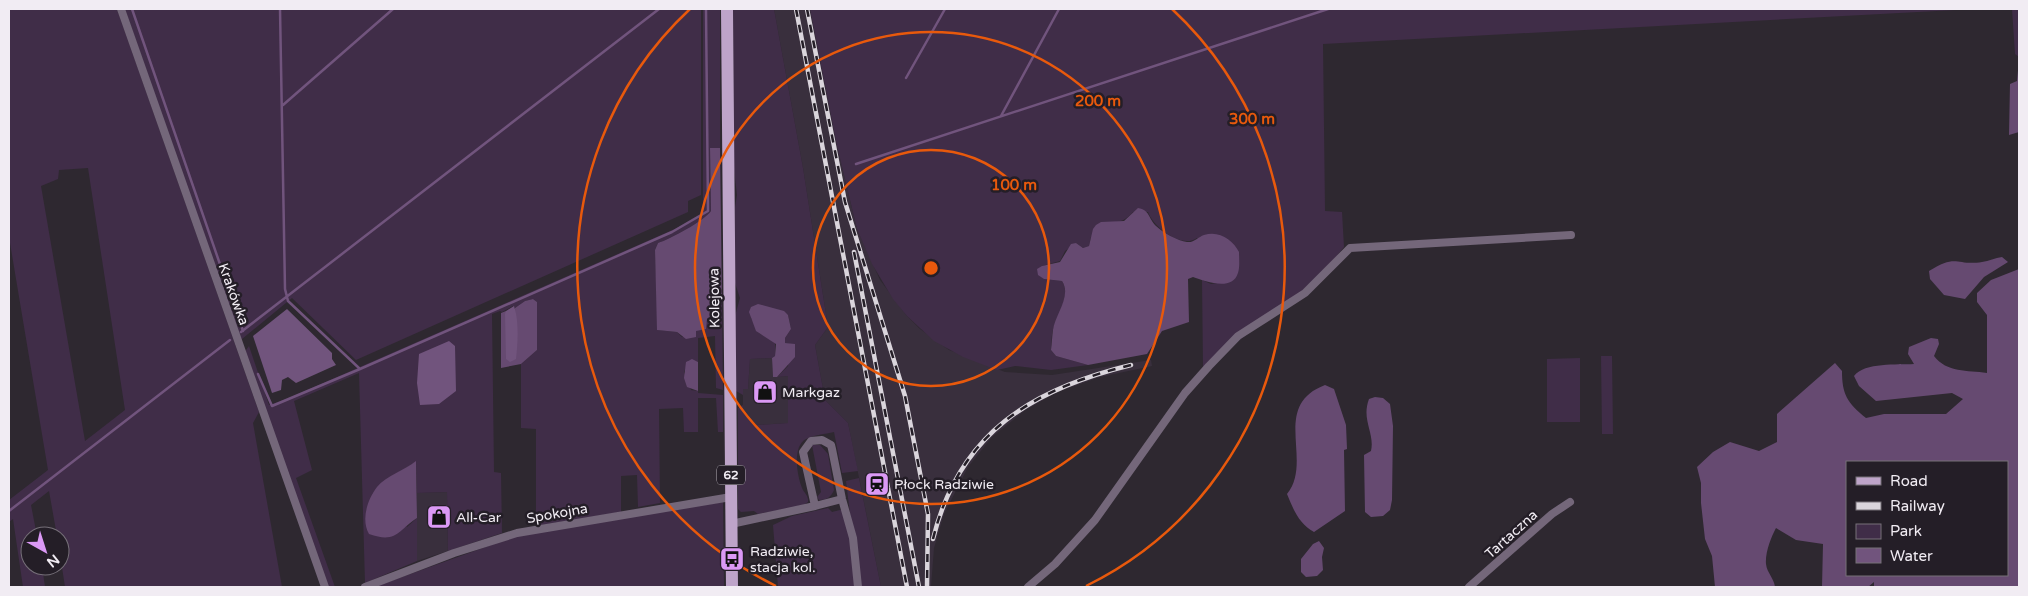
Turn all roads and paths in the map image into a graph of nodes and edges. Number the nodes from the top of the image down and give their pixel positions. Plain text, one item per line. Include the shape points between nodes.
1 (121, 9) edge
2 (727, 9) edge
3 (1571, 235) dead end
4 (731, 497) junction
5 (842, 500) junction
6 (1570, 502) dead end
7 (815, 506) junction
8 (731, 524) junction
9 (325, 587) edge
10 (365, 587) edge
11 (732, 587) edge
12 (858, 587) edge
13 (1028, 587) edge
14 (1469, 587) edge

1 - 9 street, Krakówka
2 - 4 main road, Kolejowa / 62
3 - 13 street via 1350,248 1305,293 1238,336 1208,366 1095,520 1055,564
4 - 8 main road, Kolejowa / 62
4 - 10 street, Spokojna via 517,533
5 - 7 street
5 - 7 street via 831,445 822,440 811,441 804,456
5 - 12 street via 853,538
6 - 14 street, Tartaczna
7 - 8 street
8 - 11 main road, Kolejowa / 62

